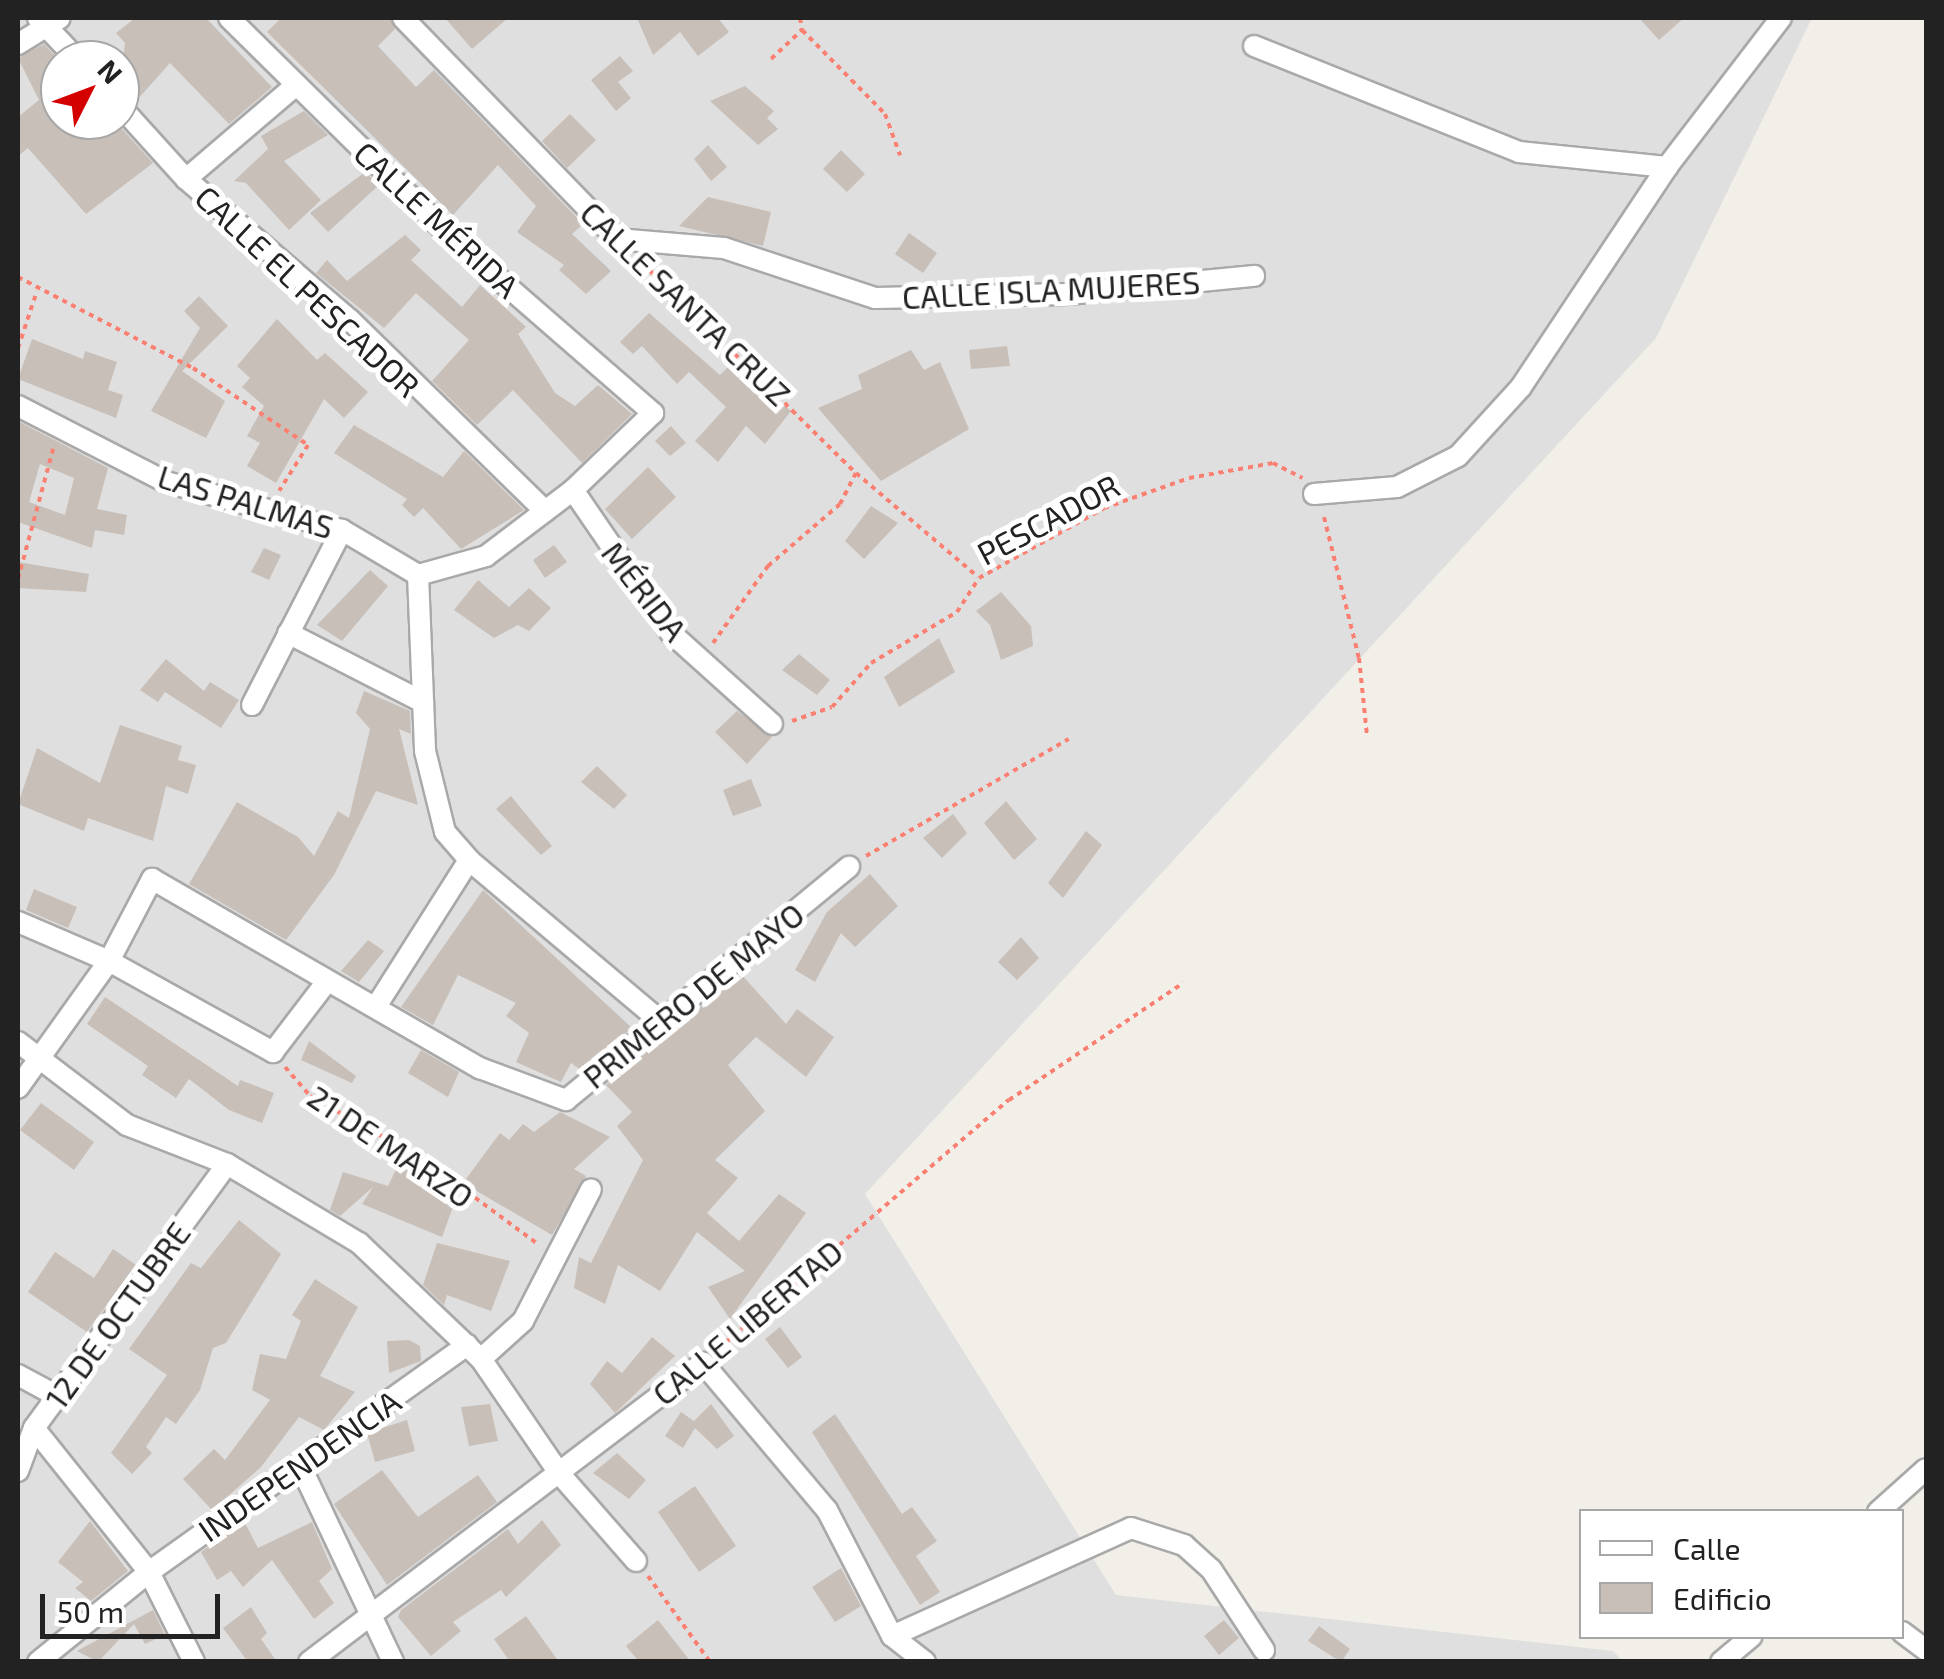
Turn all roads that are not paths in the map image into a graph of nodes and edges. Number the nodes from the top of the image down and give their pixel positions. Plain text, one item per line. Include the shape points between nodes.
1 (229, 18) edge
2 (1781, 18) edge
3 (48, 20) edge
4 (409, 20) edge
5 (18, 44) edge
6 (1254, 46) dead end
7 (296, 86) junction
8 (140, 128) edge
9 (1667, 167) junction
10 (186, 179) junction
11 (617, 239) joint
12 (1254, 276) dead end
13 (18, 406) edge
14 (574, 490) junction
15 (1314, 494) road end
16 (546, 511) junction
17 (342, 530) junction
18 (418, 574) junction
19 (288, 633) junction
20 (423, 702) junction
21 (252, 704) dead end
22 (772, 724) road end
23 (469, 860) junction
24 (849, 867) road end
25 (18, 922) edge
26 (108, 961) junction
27 (326, 984) junction
28 (377, 1006) junction
29 (659, 1020) junction
30 (18, 1042) edge
31 (36, 1055) junction
32 (18, 1088) edge
33 (227, 1164) junction
34 (591, 1189) dead end
35 (474, 1352) junction
36 (18, 1375) edge
37 (57, 1396) junction
38 (34, 1428) junction
39 (300, 1465) junction
40 (1926, 1469) edge
41 (18, 1471) edge
42 (558, 1473) junction
43 (1881, 1509) edge
44 (636, 1561) road end
45 (149, 1572) junction
46 (375, 1613) junction
47 (1904, 1634) edge
48 (892, 1636) junction
49 (1749, 1639) edge
50 (1264, 1650) dead end
51 (1926, 1650) edge
52 (38, 1662) edge
53 (194, 1662) edge
54 (309, 1662) edge
55 (393, 1662) edge
56 (925, 1662) edge
57 (1722, 1662) edge

1 - 7 street, CALLE MÉRIDA
2 - 9 street
3 - 5 street
4 - 11 street, CALLE SANTA CRUZ
6 - 9 street via 1519,152
7 - 10 street
7 - 14 street, CALLE MÉRIDA via 454,240 653,413
8 - 10 street, CALLE EL PESCADOR
9 - 15 street via 1522,388 1458,456 1397,486
10 - 16 street, CALLE EL PESCADOR via 350,320
11 - 12 street, CALLE ISLA MUJERES via 724,248 875,298 1068,294
13 - 17 street, LAS PALMAS via 166,482
14 - 16 street
14 - 22 street, MÉRIDA via 623,572
16 - 18 street via 486,556
17 - 18 street, LAS PALMAS
17 - 19 street
18 - 20 street
19 - 20 street
19 - 21 street
20 - 23 street via 425,751 446,832
23 - 28 street
23 - 29 street
24 - 29 street, PRIMERO DE MAYO
25 - 26 street
26 - 27 street via 273,1052
26 - 27 street, PRIMERO DE MAYO via 152,879
26 - 31 street
27 - 28 street, PRIMERO DE MAYO
28 - 29 street, PRIMERO DE MAYO via 480,1068 566,1100
30 - 31 street
31 - 32 street
31 - 33 street via 127,1125
33 - 35 street via 360,1243
33 - 37 street, 12 DE OCTUBRE
34 - 35 street, INDEPENDENCIA via 523,1321
35 - 39 street, INDEPENDENCIA
35 - 42 street
36 - 37 street
37 - 38 street, 12 DE OCTUBRE
38 - 41 street, 12 DE OCTUBRE
38 - 45 street
39 - 45 street, INDEPENDENCIA
39 - 46 street
40 - 43 street
42 - 44 street
42 - 46 street, CALLE LIBERTAD
42 - 48 street, CALLE LIBERTAD via 703,1362 826,1510
45 - 52 street, INDEPENDENCIA
45 - 53 street
46 - 54 street, CALLE LIBERTAD
46 - 55 street
47 - 51 street
48 - 50 street via 1130,1528 1184,1545 1211,1569
48 - 56 street
49 - 57 street

